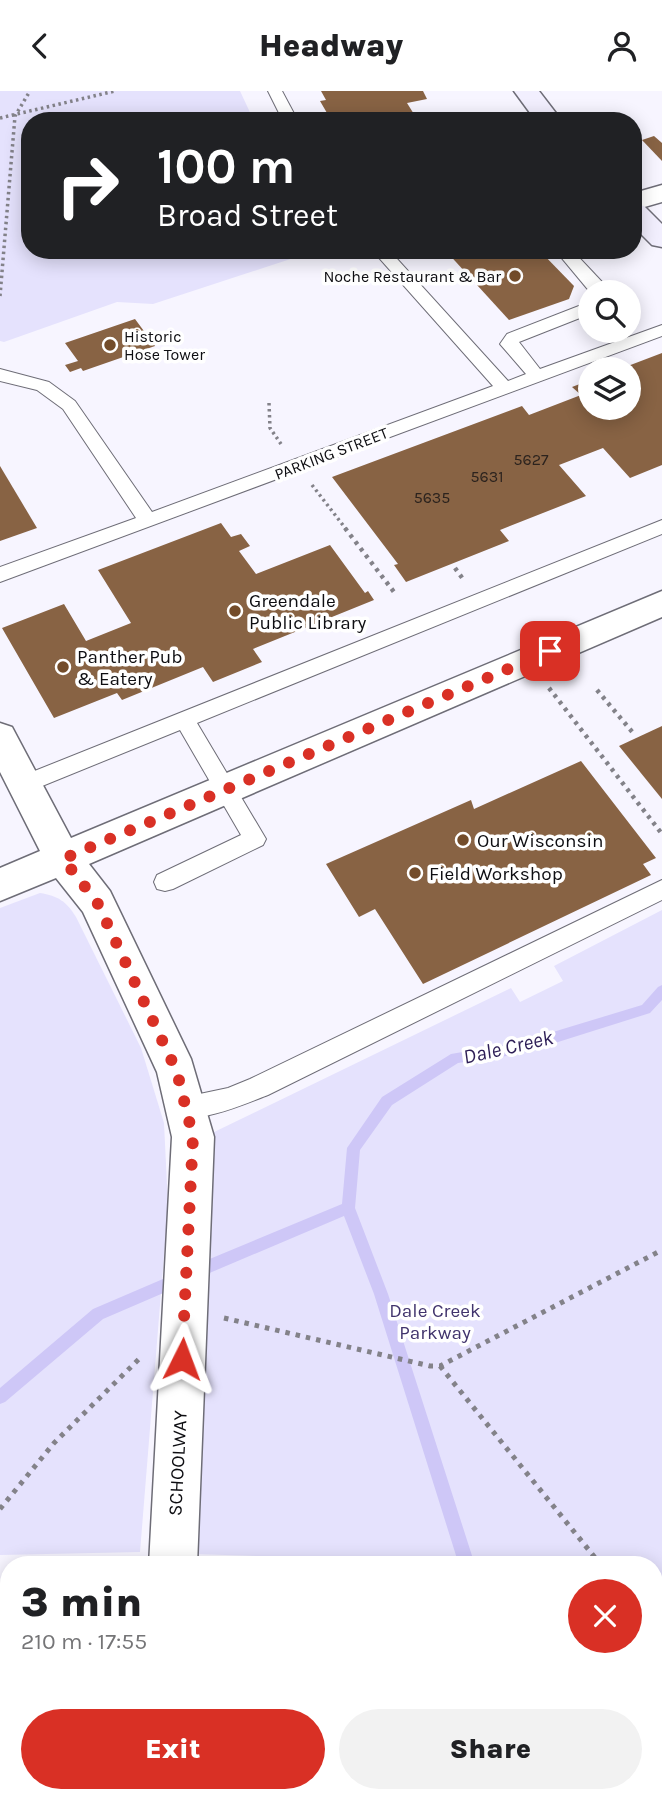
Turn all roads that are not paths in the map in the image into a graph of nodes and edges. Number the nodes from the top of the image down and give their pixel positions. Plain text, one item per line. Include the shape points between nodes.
1 (275, 91) edge
2 (526, 91) edge
3 (286, 112) edge
4 (542, 112) edge
5 (662, 193) edge
6 (642, 199) edge
7 (642, 220) edge
8 (662, 239) edge
9 (388, 259) edge
10 (572, 259) edge
11 (591, 280) edge
12 (578, 313) edge
13 (662, 330) edge
14 (0, 375) edge
15 (537, 376) junction
16 (505, 388) junction
17 (148, 521) junction
18 (662, 527) edge
19 (0, 575) edge
20 (662, 603) edge
21 (185, 721) junction
22 (0, 737) edge
23 (25, 784) junction
24 (226, 790) junction
25 (63, 859) junction
26 (165, 882) dead end
27 (0, 885) edge
28 (662, 889) edge
29 (185, 1107) junction
30 (173, 1556) edge

1 - 3 lane
2 - 4 street
5 - 6 street
7 - 8 street
9 - 16 lane
10 - 11 lane
12 - 15 lane via 513,338 509,344
13 - 15 lane, PARKING STREET
14 - 17 lane via 43,386 68,405
15 - 16 lane, PARKING STREET
16 - 17 lane, PARKING STREET
17 - 19 lane, PARKING STREET
18 - 21 lane
20 - 24 street
21 - 23 lane
21 - 24 lane
22 - 23 street, SCHOOLWAY
23 - 25 street, SCHOOLWAY
24 - 25 street
24 - 26 lane via 255,839
25 - 27 street
25 - 29 street, SCHOOLWAY via 97,902 177,1072
28 - 29 lane via 259,1087
29 - 30 street, SCHOOLWAY via 193,1137

